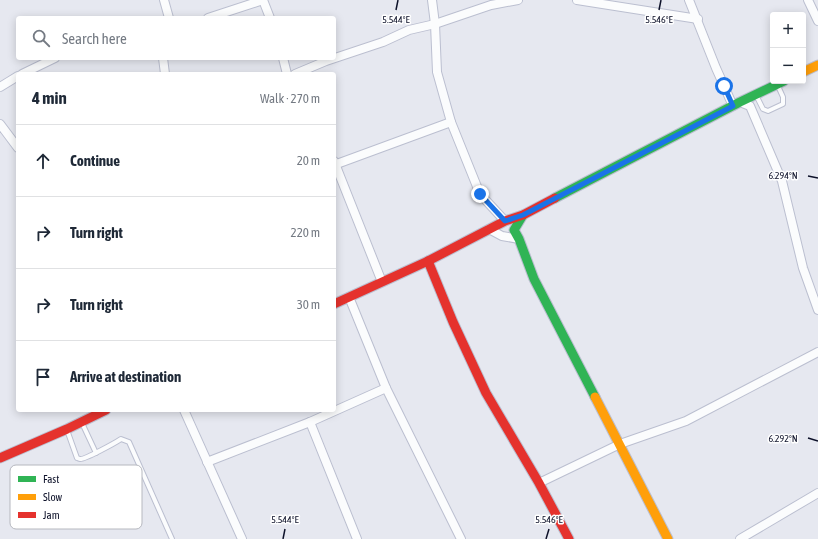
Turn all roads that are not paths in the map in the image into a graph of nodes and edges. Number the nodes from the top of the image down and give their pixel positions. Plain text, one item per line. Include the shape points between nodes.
1 (164, 0) edge
2 (263, 0) edge
3 (432, 0) edge
4 (518, 0) edge
5 (577, 0) edge
6 (690, 0) edge
7 (808, 0) edge
8 (168, 16) edge
9 (214, 16) edge
10 (269, 16) edge
11 (698, 19) junction
12 (818, 21) edge
13 (435, 24) junction
14 (336, 58) edge
15 (51, 60) edge
16 (163, 60) edge
17 (283, 60) edge
18 (329, 60) edge
19 (818, 65) edge
20 (806, 71) edge
21 (26, 72) edge
22 (164, 72) edge
23 (286, 72) edge
24 (300, 72) edge
25 (16, 77) edge
26 (779, 84) edge
27 (781, 84) edge
28 (0, 87) edge
29 (756, 95) junction
30 (736, 104) junction
31 (451, 122) junction
32 (0, 124) edge
33 (16, 145) edge
34 (336, 164) edge
35 (336, 167) edge
36 (523, 215) junction
37 (505, 221) junction
38 (489, 230) junction
39 (519, 239) junction
40 (428, 261) junction
41 (382, 282) junction
42 (349, 297) junction
43 (336, 303) edge
44 (818, 310) edge
45 (818, 352) edge
46 (386, 388) junction
47 (336, 410) edge
48 (102, 412) edge
49 (185, 412) edge
50 (332, 412) edge
51 (82, 422) junction
52 (310, 422) junction
53 (67, 430) junction
54 (620, 444) junction
55 (96, 453) junction
56 (0, 458) edge
57 (207, 462) junction
58 (139, 465) edge
59 (142, 471) edge
60 (539, 484) junction
61 (818, 492) edge
62 (172, 539) edge
63 (242, 539) edge
64 (357, 539) edge
65 (462, 539) edge
66 (568, 539) edge
67 (668, 539) edge
68 (740, 539) edge

1 - 8 street
2 - 9 street
2 - 10 street
3 - 13 street
4 - 13 street via 491,5
5 - 11 street
6 - 11 street
7 - 12 street
11 - 30 street via 716,68
13 - 14 street via 409,30 383,42
13 - 31 street via 437,72
15 - 21 street
16 - 22 street
17 - 23 street
18 - 24 street
19 - 20 street
25 - 28 street
26 - 29 street
27 - 29 lane via 783,104 768,111
29 - 30 street
30 - 36 street
30 - 44 street via 750,106 782,182 803,268
31 - 34 street
31 - 37 street via 480,194
32 - 33 street
35 - 41 street
36 - 37 street
36 - 39 street via 514,230
37 - 38 street
38 - 39 street via 502,236
38 - 40 street
39 - 54 street via 534,279
40 - 41 street
40 - 60 street via 486,393
41 - 42 street
42 - 43 street
42 - 46 street
45 - 54 street via 686,421
46 - 47 street
46 - 65 street
48 - 51 street
49 - 57 street
50 - 52 street
51 - 53 street
51 - 55 lane
52 - 57 street
52 - 64 street
53 - 55 lane via 78,459
53 - 56 street
54 - 60 street
54 - 67 street
55 - 58 lane via 121,440 129,442
57 - 63 street
59 - 62 lane
60 - 66 street
61 - 68 street

